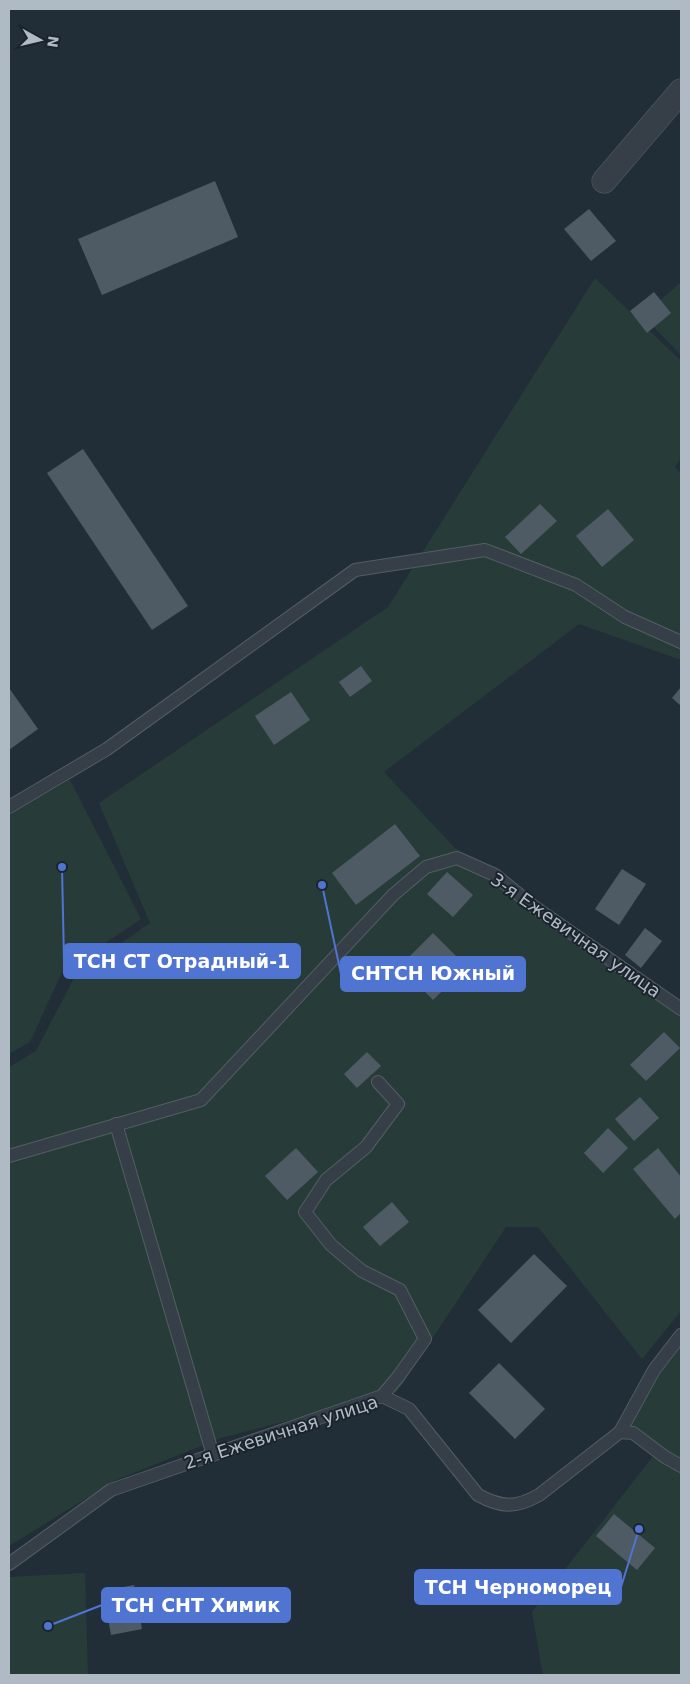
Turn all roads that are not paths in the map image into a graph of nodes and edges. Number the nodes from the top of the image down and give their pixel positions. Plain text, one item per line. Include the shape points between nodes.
1 (681, 91) edge
2 (604, 181) dead end
3 (681, 642) edge
4 (9, 807) edge
5 (681, 1009) edge
6 (378, 1082) dead end
7 (116, 1124) junction
8 (9, 1156) edge
9 (681, 1335) edge
10 (382, 1396) junction
11 (620, 1432) junction
12 (213, 1455) junction
13 (681, 1466) edge
14 (9, 1564) edge

1 - 2 street
3 - 4 lane via 625,617 576,585 485,550 355,570 108,749
5 - 7 lane, 3-я Ежевичная улица via 533,906 495,875 457,858 426,867 393,895 201,1100
6 - 10 lane via 398,1104 366,1147 326,1180 305,1212 332,1245 362,1271 400,1290 425,1339
7 - 8 lane, 3-я Ежевичная улица
7 - 12 lane
9 - 11 lane via 654,1370
10 - 11 lane, 2-я Ежевичная улица via 409,1409 478,1495 493,1503 525,1503
10 - 12 lane, 2-я Ежевичная улица
11 - 13 lane via 634,1434
12 - 14 lane, 2-я Ежевичная улица via 111,1490

